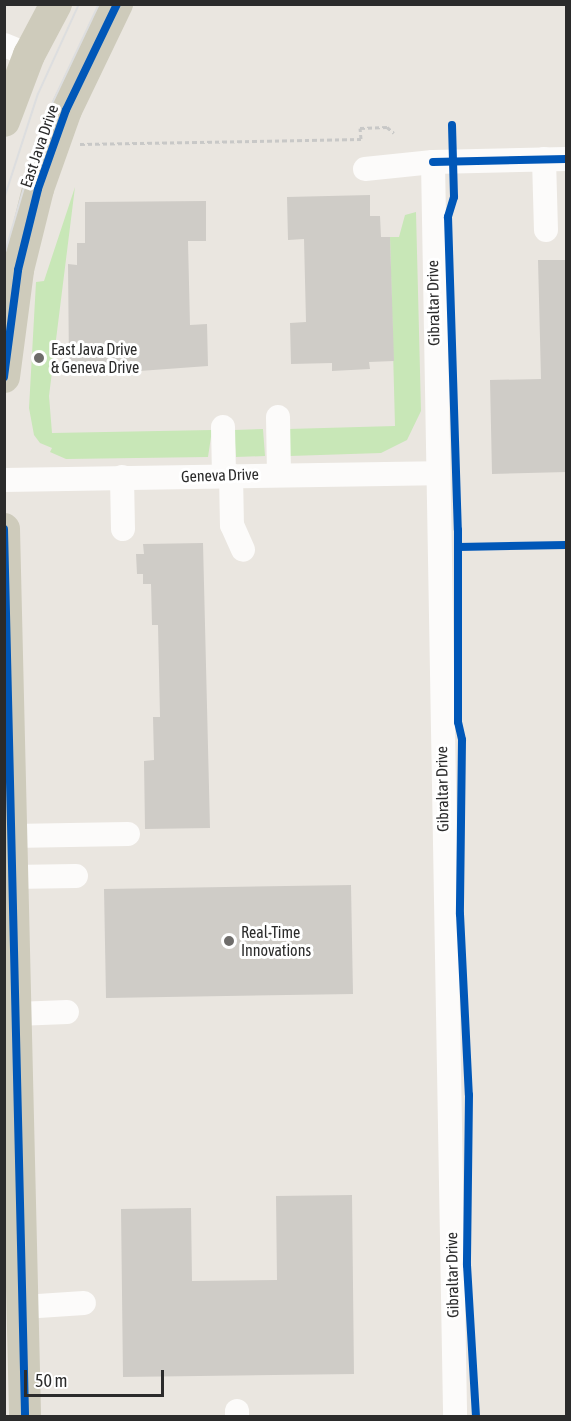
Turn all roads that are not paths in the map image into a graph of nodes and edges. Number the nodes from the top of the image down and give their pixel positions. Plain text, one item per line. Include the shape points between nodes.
1 (56, 4) edge
2 (117, 4) edge
3 (17, 50) edge
4 (4, 121) edge
5 (555, 159) edge
6 (433, 162) junction
7 (365, 169) dead end
8 (546, 230) dead end
9 (4, 377) edge
10 (278, 417) dead end
11 (223, 427) dead end
12 (435, 472) junction
13 (279, 473) junction
14 (227, 475) junction
15 (122, 477) junction
16 (4, 480) edge
17 (4, 529) edge
18 (123, 529) dead end
19 (243, 550) dead end
20 (128, 834) dead end
21 (12, 836) junction
22 (76, 876) dead end
23 (12, 877) junction
24 (67, 1012) dead end
25 (16, 1014) junction
26 (84, 1303) dead end
27 (22, 1307) junction
28 (25, 1416) edge
29 (455, 1416) edge

1 - 3 main road
2 - 9 main road, East Java Drive via 66,110 38,189 18,270
3 - 4 main road
5 - 6 street
5 - 8 street
6 - 7 street
6 - 12 street, Gibraltar Drive
10 - 13 street
11 - 14 street
12 - 13 street, Geneva Drive
12 - 29 street, Gibraltar Drive
13 - 14 street, Geneva Drive
14 - 15 street, Geneva Drive
14 - 19 street via 232,525
15 - 16 street, Geneva Drive
15 - 18 street
17 - 21 main road
20 - 21 street
21 - 23 main road
22 - 23 street
23 - 25 main road
24 - 25 street
25 - 27 main road
26 - 27 street
27 - 28 main road

